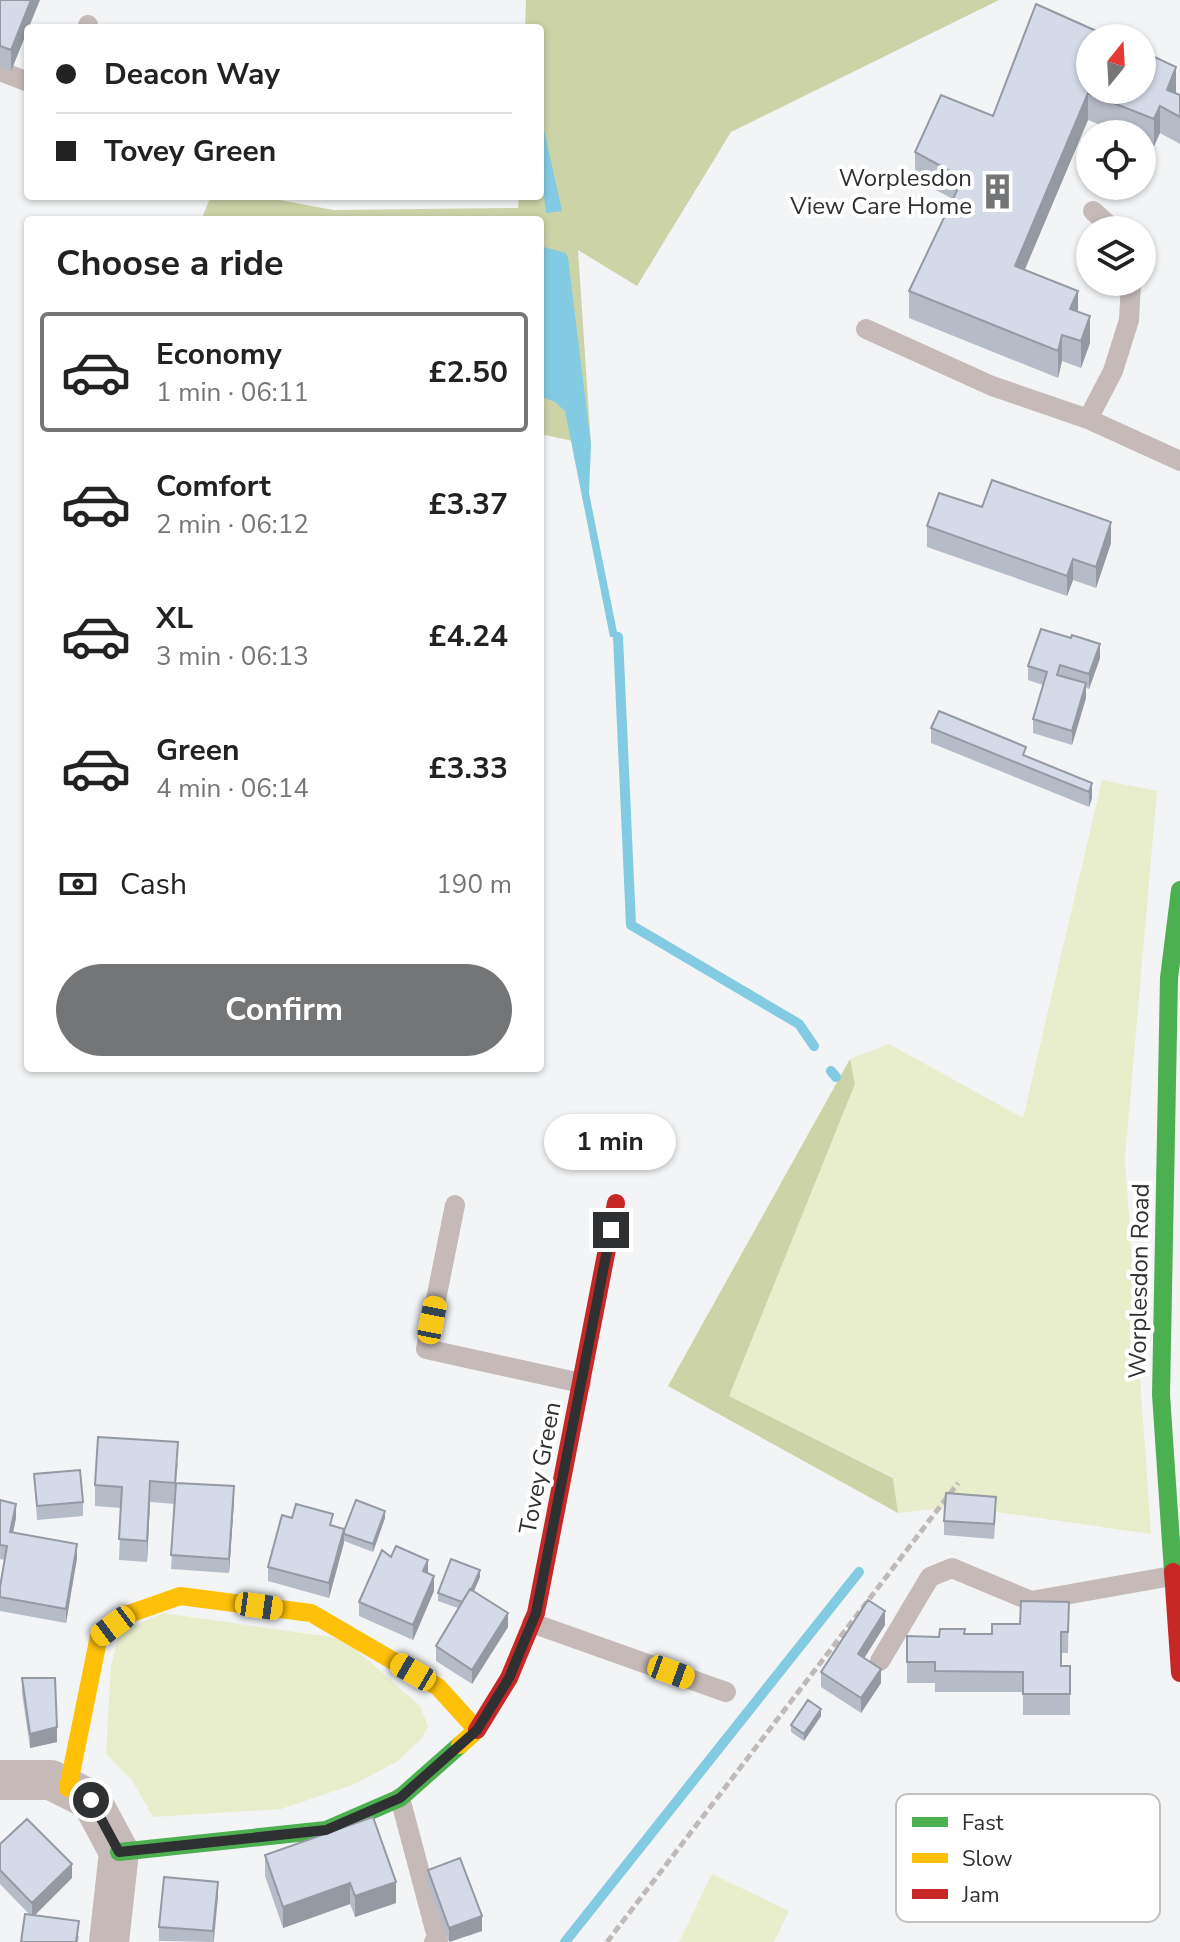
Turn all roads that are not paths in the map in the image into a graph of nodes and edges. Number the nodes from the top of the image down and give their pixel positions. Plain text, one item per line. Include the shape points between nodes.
1 (0, 71) edge
2 (24, 80) edge
3 (1093, 211) dead end
4 (1099, 216) edge
5 (1130, 296) edge
6 (866, 329) dead end
7 (1088, 419) junction
8 (1180, 461) edge
9 (1180, 890) edge
10 (616, 1203) dead end
11 (455, 1205) dead end
12 (581, 1383) junction
13 (1172, 1576) junction
14 (532, 1623) junction
15 (880, 1661) dead end
16 (1180, 1673) edge
17 (726, 1692) dead end
18 (477, 1730) junction
19 (0, 1780) edge
20 (68, 1788) junction
21 (400, 1798) junction
22 (119, 1852) junction
23 (109, 1942) edge
24 (437, 1942) edge

1 - 2 lane
3 - 4 lane
5 - 7 lane via 1129,320 1113,371
6 - 7 lane via 992,386
7 - 8 lane
9 - 13 street, Worplesdon Road via 1169,978 1161,1395
10 - 12 street, Tovey Green
11 - 12 lane via 426,1349
12 - 14 street, Tovey Green
13 - 15 lane via 1031,1601 952,1568 930,1577
13 - 16 street, Worplesdon Road
14 - 17 lane
14 - 18 street, Tovey Green via 509,1678
18 - 20 street via 438,1687 311,1613 180,1596 126,1615 99,1636
18 - 21 street, Tovey Green
19 - 20 street via 51,1780
20 - 22 street via 91,1800
21 - 22 street, Tovey Green via 326,1830
21 - 24 lane
22 - 23 street

